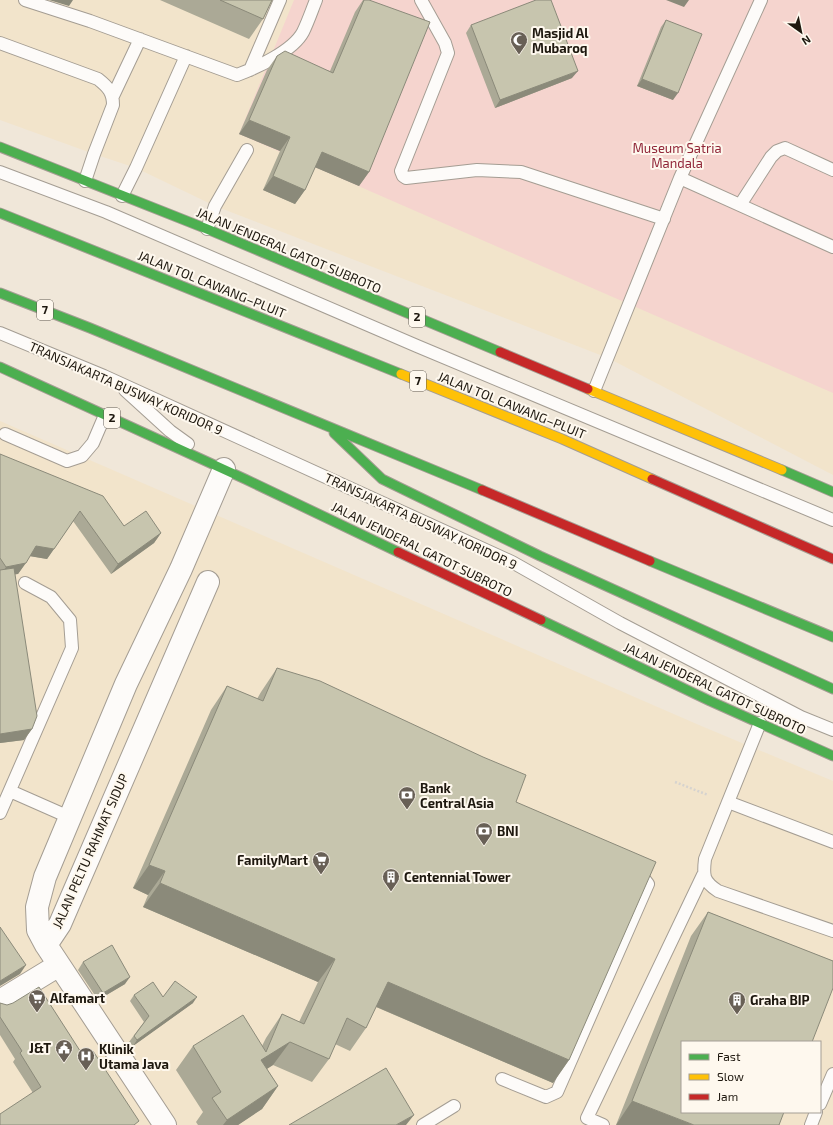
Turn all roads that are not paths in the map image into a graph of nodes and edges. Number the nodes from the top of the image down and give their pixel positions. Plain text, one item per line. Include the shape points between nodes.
1 (25, 0) edge
2 (280, 0) edge
3 (316, 0) edge
4 (421, 0) edge
5 (761, 0) edge
6 (140, 39) junction
7 (0, 43) edge
8 (186, 56) junction
9 (250, 70) junction
10 (113, 96) junction
11 (0, 147) edge
12 (247, 150) dead end
13 (833, 170) edge
14 (0, 172) edge
15 (680, 178) junction
16 (85, 181) junction
17 (122, 196) junction
18 (740, 205) junction
19 (0, 213) edge
20 (664, 219) junction
21 (207, 229) junction
22 (833, 247) edge
23 (0, 293) edge
24 (0, 333) edge
25 (0, 367) edge
26 (104, 376) junction
27 (594, 391) junction
28 (105, 415) junction
29 (324, 424) junction
30 (5, 434) dead end
31 (224, 469) junction
32 (833, 492) edge
33 (833, 520) edge
34 (833, 558) edge
35 (208, 582) dead end
36 (25, 583) dead end
37 (833, 637) edge
38 (126, 684) junction
39 (833, 690) edge
40 (158, 698) junction
41 (760, 723) junction
42 (833, 730) edge
43 (833, 756) edge
44 (10, 791) junction
45 (728, 802) junction
46 (0, 813) edge
47 (70, 817) junction
48 (833, 842) edge
49 (628, 864) edge
50 (703, 875) junction
51 (833, 931) edge
52 (46, 945) junction
53 (59, 965) junction
54 (0, 1001) edge
55 (833, 1074) edge
56 (502, 1079) dead end
57 (821, 1102) edge
58 (454, 1106) dead end
59 (816, 1113) edge
60 (165, 1125) edge
61 (423, 1125) edge
62 (603, 1125) edge
63 (811, 1125) edge

1 - 6 lane
2 - 9 lane
3 - 9 lane via 303,33 290,47
4 - 20 lane via 448,53 401,171 403,176 406,178 477,170 521,172
5 - 15 lane
6 - 8 lane
6 - 10 lane
7 - 10 lane via 98,79 108,87
8 - 9 lane via 237,75
8 - 17 lane
10 - 16 lane via 113,105
11 - 16 highway, JALAN JENDERAL GATOT SUBROTO / 2
12 - 21 lane via 215,206
13 - 18 lane via 785,148 777,151
14 - 33 lane via 106,212 417,346
15 - 18 lane
15 - 20 lane
16 - 17 highway, JALAN JENDERAL GATOT SUBROTO / 2
17 - 21 highway, JALAN JENDERAL GATOT SUBROTO / 2
18 - 22 lane
19 - 34 highway, JALAN TOL CAWANG–PLUIT / 7 via 562,439
20 - 27 lane
21 - 27 highway, JALAN JENDERAL GATOT SUBROTO / 2
23 - 29 highway, 7
24 - 26 lane, TRANSJAKARTA BUSWAY KORIDOR 9
25 - 28 highway, JALAN JENDERAL GATOT SUBROTO / 2
26 - 31 lane via 128,392 170,431
26 - 42 lane, TRANSJAKARTA BUSWAY KORIDOR 9 via 512,562 620,623 801,717
27 - 32 highway, JALAN JENDERAL GATOT SUBROTO / 2
28 - 30 lane via 93,443 82,456 67,461
28 - 31 highway, JALAN JENDERAL GATOT SUBROTO / 2
29 - 37 highway, 7
29 - 39 highway via 382,479 540,556
31 - 38 street, JALAN PELTU RAHMAT SIDUP via 181,569
31 - 41 highway, JALAN JENDERAL GATOT SUBROTO / 2
35 - 40 street, JALAN PELTU RAHMAT SIDUP
36 - 44 lane via 51,597 70,620 72,648
38 - 40 street
38 - 47 street, JALAN PELTU RAHMAT SIDUP
40 - 52 street, JALAN PELTU RAHMAT SIDUP via 60,924
41 - 43 highway, JALAN JENDERAL GATOT SUBROTO / 2
41 - 45 lane
44 - 46 lane
44 - 47 lane
45 - 48 lane
45 - 50 lane via 705,859
47 - 52 street, JALAN PELTU RAHMAT SIDUP via 45,877 37,907 38,930
49 - 56 lane via 648,884 557,1092 546,1097
50 - 51 lane via 709,885 718,891
50 - 62 lane via 587,1118
52 - 53 street
53 - 54 street
53 - 60 street
55 - 57 lane
58 - 61 lane
59 - 63 lane

